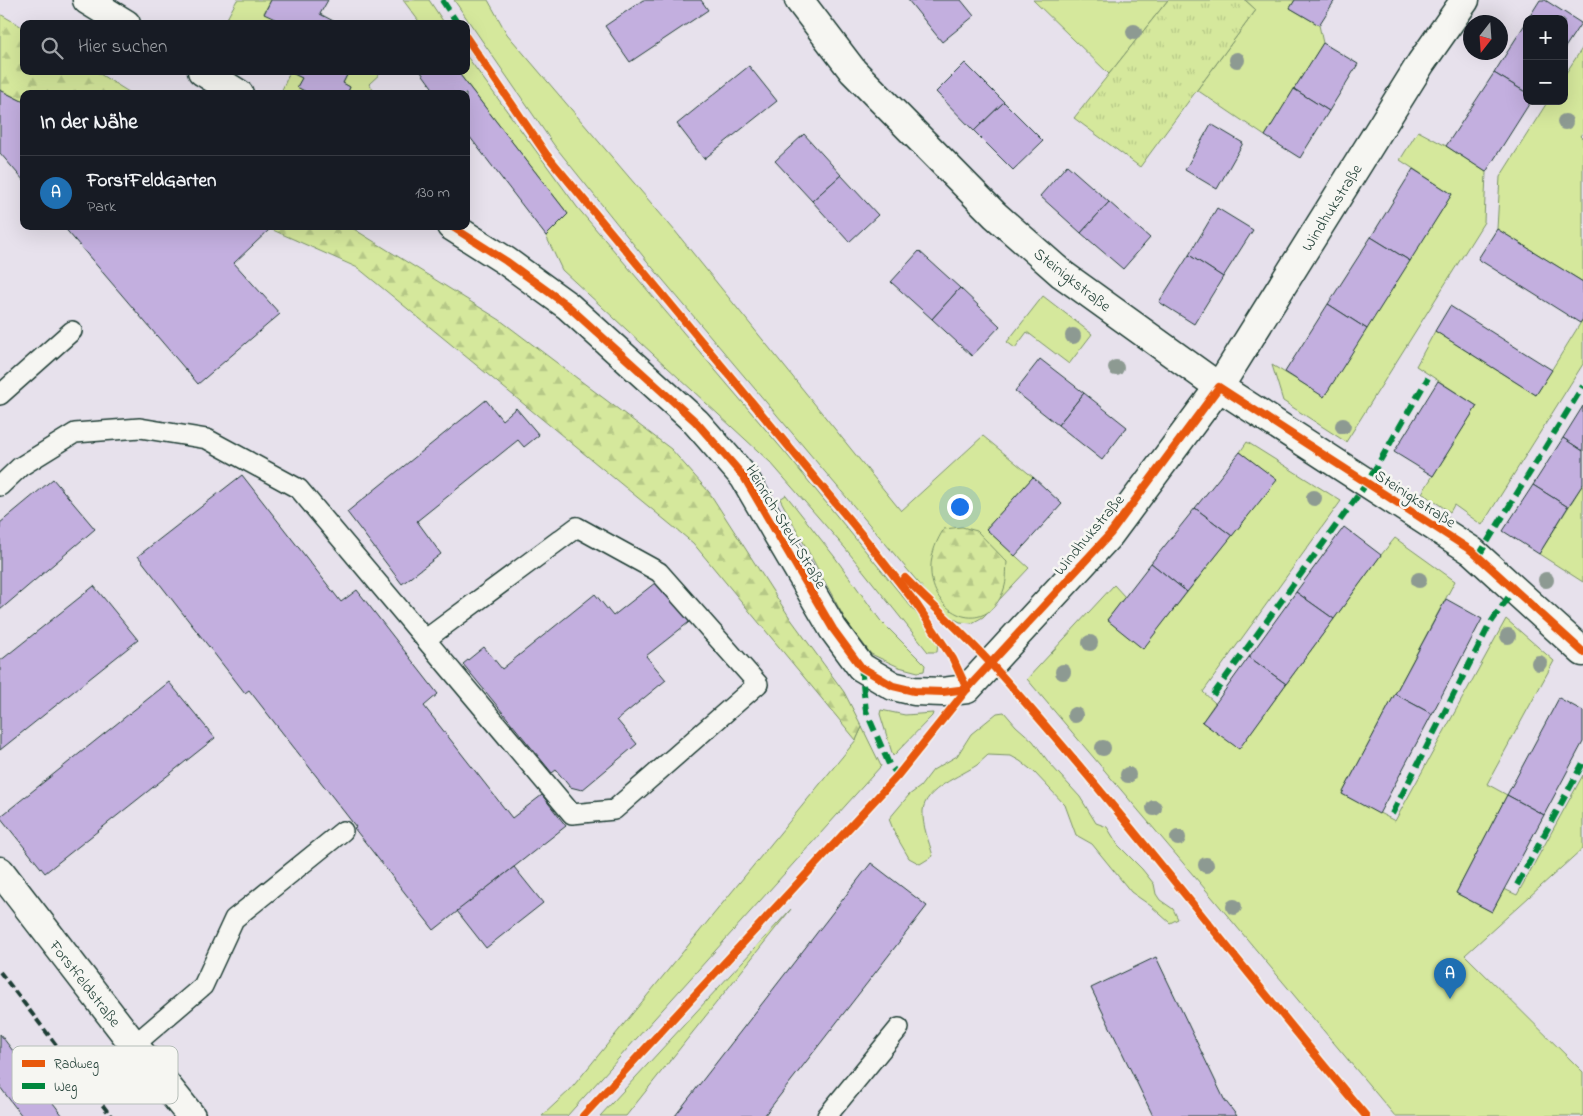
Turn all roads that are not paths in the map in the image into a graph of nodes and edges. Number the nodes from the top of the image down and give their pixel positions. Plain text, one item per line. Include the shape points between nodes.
1 (87, 0) edge
2 (799, 0) edge
3 (1465, 0) edge
4 (120, 20) edge
5 (208, 75) edge
6 (233, 90) edge
7 (457, 230) edge
8 (72, 332) dead end
9 (1219, 387) junction
10 (0, 395) edge
11 (0, 486) edge
12 (426, 639) junction
13 (1583, 652) edge
14 (967, 689) joint
15 (343, 831) dead end
16 (0, 872) edge
17 (900, 1028) dead end
18 (134, 1045) joint
19 (178, 1099) edge
20 (192, 1116) edge
21 (827, 1116) edge

1 - 4 street
2 - 9 street, Steinigkstraße via 853,71 995,215 1062,274
3 - 9 street, Windhukstraße via 1420,63
5 - 6 street
7 - 14 street, Heinrich-Steul-Straße via 568,306 696,422 744,477 833,629 861,667 893,686 914,691
8 - 10 lane
9 - 13 street, Steinigkstraße via 1472,551
9 - 14 street, Windhukstraße via 1110,534
11 - 12 lane via 20,467 75,433 140,428 206,439 299,489
12 - 12 lane via 572,814 614,810 758,684 659,572 577,528
15 - 18 lane via 234,919 204,986
16 - 18 street, Forstfeldstraße
17 - 21 lane
19 - 20 street, Forstfeldstraße

